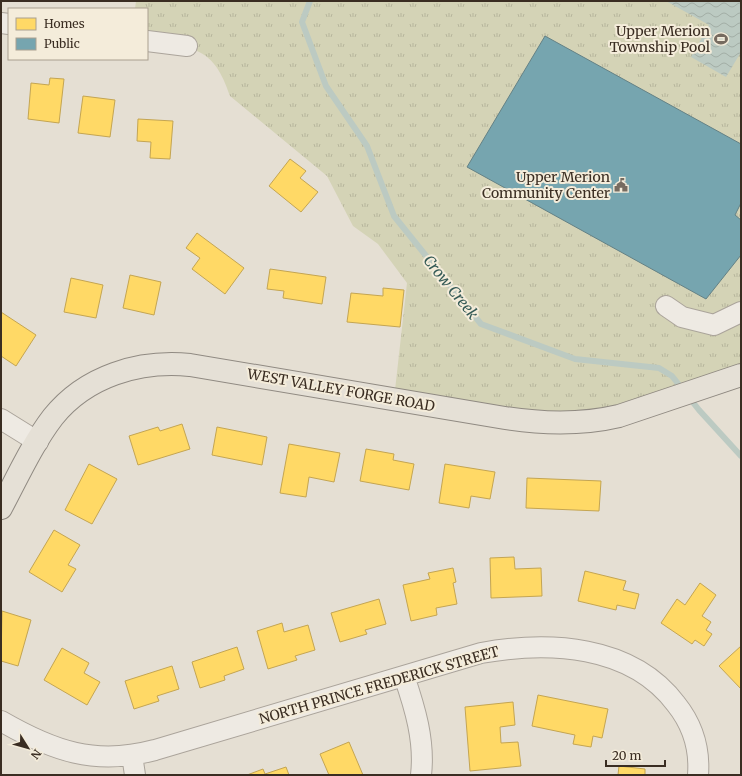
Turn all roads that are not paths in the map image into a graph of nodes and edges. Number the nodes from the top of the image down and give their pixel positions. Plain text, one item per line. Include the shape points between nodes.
1 (148, 41) edge
2 (187, 46) dead end
3 (666, 306) dead end
4 (741, 312) edge
5 (741, 375) edge
6 (1, 419) edge
7 (38, 442) junction
8 (1, 508) edge
9 (404, 676) junction
10 (1, 721) edge
11 (132, 755) junction
12 (135, 775) edge
13 (421, 775) edge
14 (698, 775) edge

1 - 2 street
3 - 4 street via 682,317 714,325
5 - 7 main road, WEST VALLEY FORGE ROAD via 600,420 555,424 505,418 190,365 160,363 118,372 81,391 56,413
6 - 7 street
7 - 8 main road, WEST VALLEY FORGE ROAD
9 - 11 street, NORTH PRINCE FREDERICK STREET
9 - 13 street via 419,728 422,748
9 - 14 street, NORTH PRINCE FREDERICK STREET via 481,653 518,648 557,648 609,657 644,673 685,715 697,751
10 - 11 street, NORTH PRINCE FREDERICK STREET via 44,744 72,753 114,757
11 - 12 street

